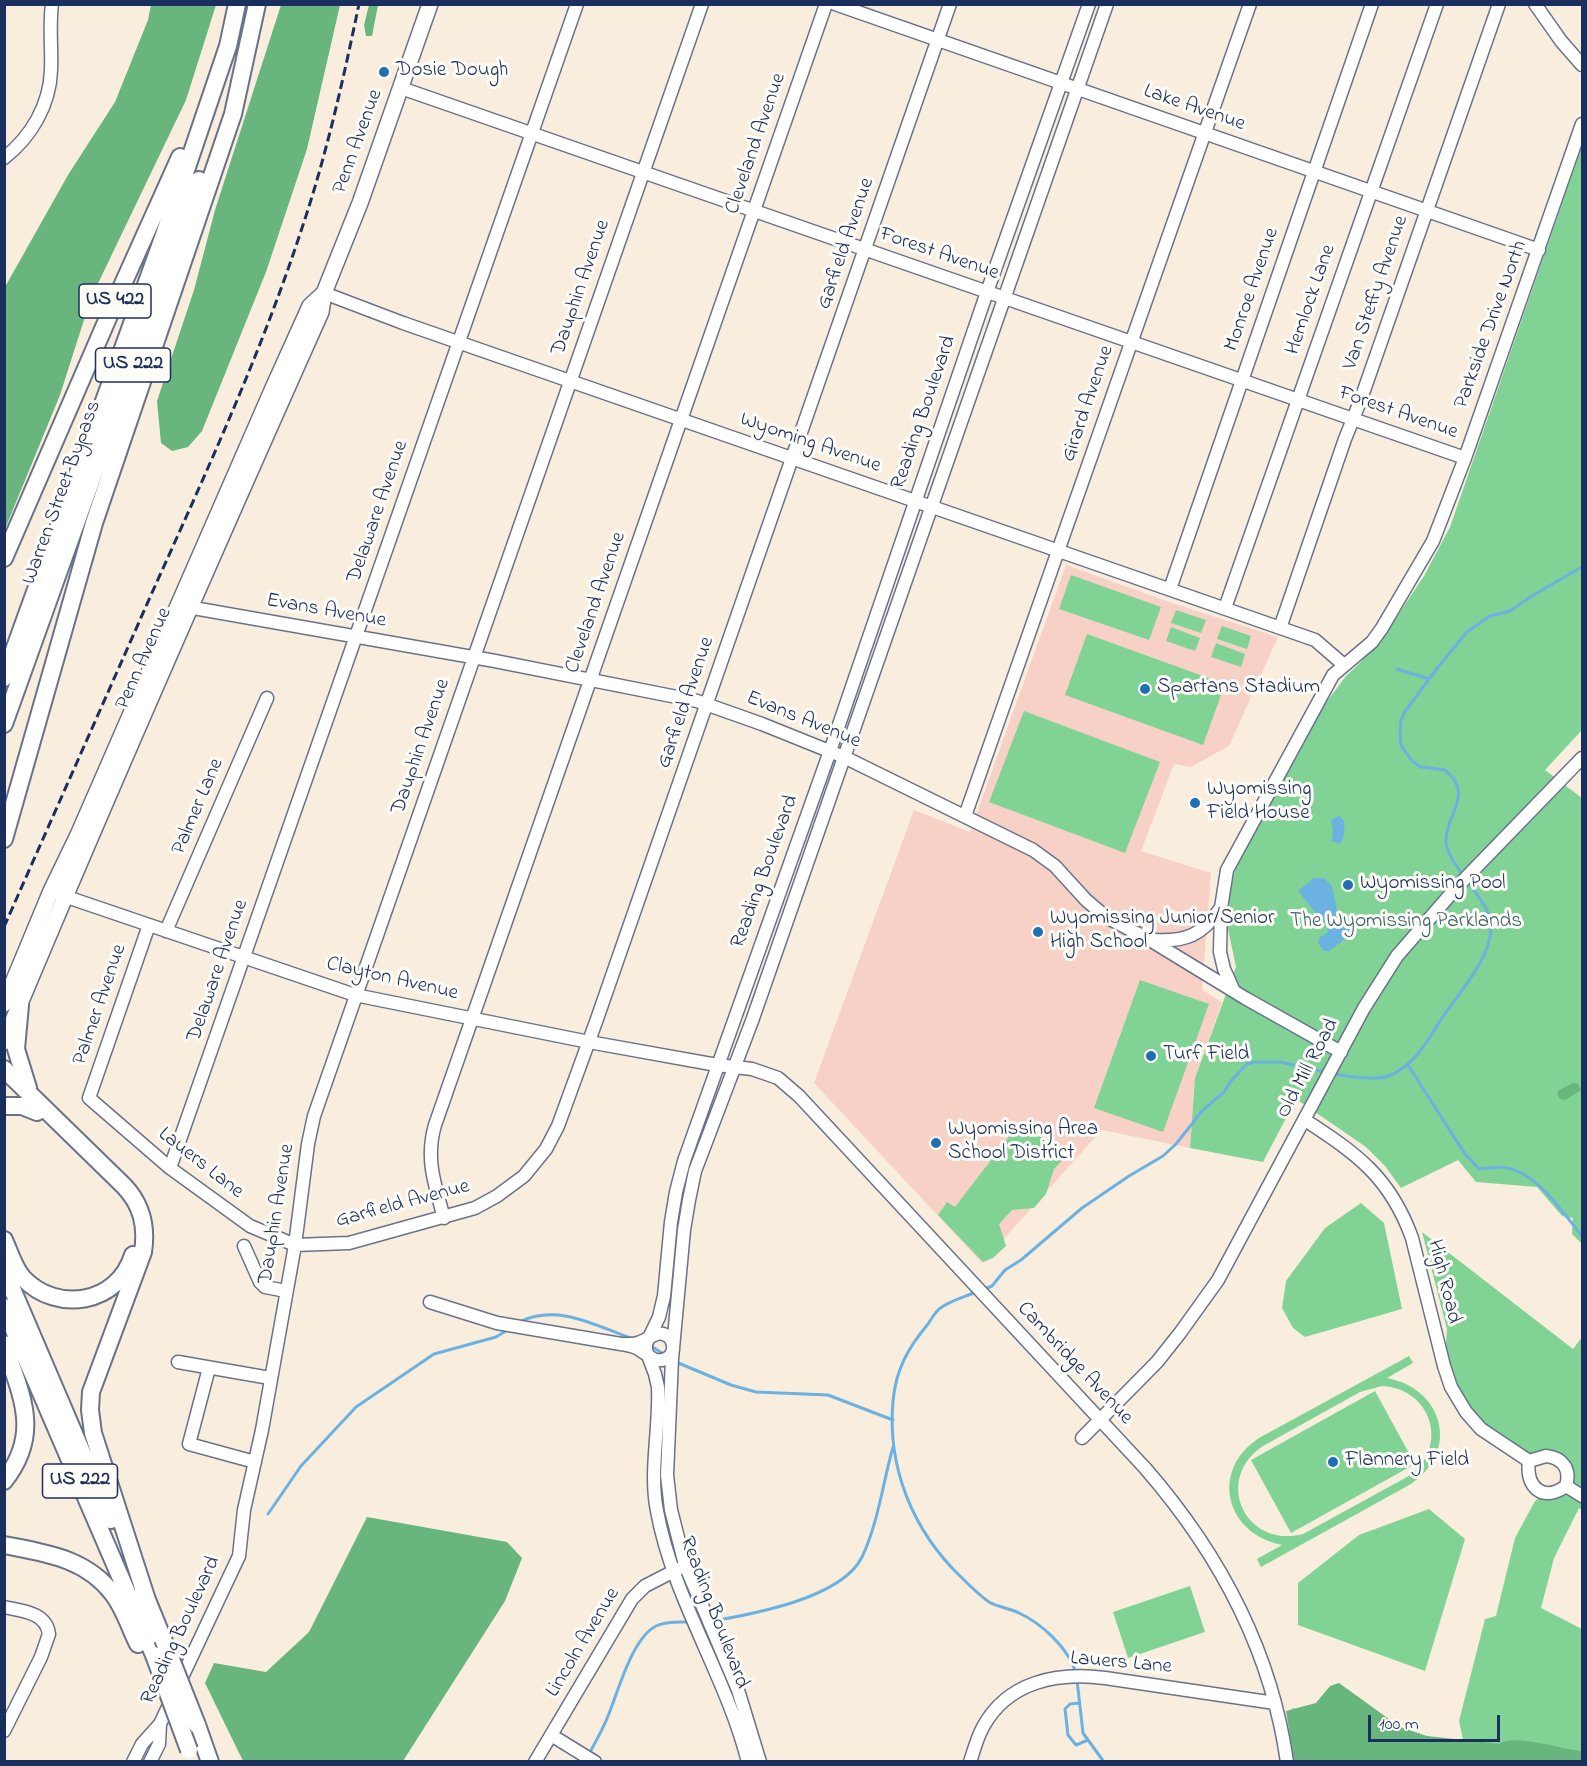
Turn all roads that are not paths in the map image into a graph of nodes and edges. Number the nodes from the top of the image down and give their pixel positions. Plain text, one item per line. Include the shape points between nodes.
1 (52, 4) edge
2 (237, 4) edge
3 (257, 4) edge
4 (430, 4) edge
5 (577, 4) edge
6 (702, 4) edge
7 (826, 4) edge
8 (835, 4) edge
9 (950, 4) edge
10 (1089, 4) edge
11 (1107, 4) edge
12 (1250, 4) edge
13 (1372, 4) edge
14 (1437, 4) edge
15 (1499, 4) edge
16 (1535, 4) edge
17 (938, 40) junction
18 (228, 46) junction
19 (1582, 65) edge
20 (1061, 84) junction
21 (401, 88) junction
22 (1077, 90) junction
23 (1582, 124) edge
24 (1204, 133) junction
25 (532, 134) junction
26 (4, 158) edge
27 (643, 172) junction
28 (1315, 172) junction
29 (1371, 191) junction
30 (754, 211) junction
31 (1426, 211) junction
32 (866, 250) junction
33 (1539, 250) junction
34 (987, 292) junction
35 (324, 293) junction
36 (1005, 298) junction
37 (459, 342) junction
38 (1131, 342) junction
39 (570, 381) junction
40 (1242, 381) junction
41 (1297, 400) junction
42 (681, 420) junction
43 (1353, 420) junction
44 (792, 458) junction
45 (1465, 458) junction
46 (916, 501) junction
47 (932, 506) junction
48 (1058, 550) junction
49 (4, 558) edge
50 (1170, 589) junction
51 (184, 607) junction
52 (1225, 608) junction
53 (1280, 628) junction
54 (356, 637) junction
55 (474, 658) junction
56 (1344, 665) junction
57 (4, 678) edge
58 (591, 680) junction
59 (267, 698) dead end
60 (706, 705) junction
61 (4, 724) edge
62 (830, 751) junction
63 (844, 757) junction
64 (1582, 758) edge
65 (965, 816) junction
66 (4, 839) edge
67 (58, 894) junction
68 (1221, 908) junction
69 (149, 925) junction
70 (166, 931) junction
71 (1150, 940) junction
72 (244, 959) junction
73 (1234, 990) junction
74 (355, 995) junction
75 (12, 1004) edge
76 (472, 1019) junction
77 (4, 1042) edge
78 (589, 1042) junction
79 (1341, 1052) junction
80 (717, 1065) junction
81 (735, 1067) junction
82 (4, 1069) edge
83 (4, 1080) edge
84 (31, 1095) junction
85 (89, 1098) joint
86 (4, 1106) edge
87 (37, 1112) junction
88 (1305, 1120) junction
89 (170, 1168) junction
90 (444, 1218) junction
91 (4, 1240) edge
92 (295, 1245) junction
93 (244, 1246) dead end
94 (4, 1270) edge
95 (286, 1291) junction
96 (430, 1302) dead end
97 (4, 1307) edge
98 (649, 1338) junction
99 (4, 1344) edge
100 (621, 1344) junction
101 (673, 1348) junction
102 (647, 1354) junction
103 (178, 1362) dead end
104 (209, 1368) junction
105 (270, 1378) junction
106 (1101, 1421) junction
107 (1083, 1438) dead end
108 (1529, 1461) junction
109 (255, 1462) junction
110 (4, 1481) edge
111 (1566, 1486) junction
112 (1582, 1496) edge
113 (243, 1519) joint
114 (4, 1545) edge
115 (685, 1565) junction
116 (672, 1572) junction
117 (147, 1600) junction
118 (4, 1607) edge
119 (151, 1659) junction
120 (1275, 1703) junction
121 (160, 1724) junction
122 (4, 1731) edge
123 (551, 1735) junction
124 (191, 1756) edge
125 (134, 1761) edge
126 (150, 1761) edge
127 (210, 1761) edge
128 (535, 1761) edge
129 (595, 1761) edge
130 (748, 1761) edge
131 (760, 1761) edge
132 (970, 1761) edge
133 (1287, 1761) edge

1 - 26 street via 51,72 45,99 34,126
2 - 18 highway, Warren Street Bypass / US 222
3 - 61 highway, Warren Street Bypass / US 222 via 220,121
3 - 66 highway, US 422 via 233,114 94,523
4 - 21 main road, Penn Avenue
5 - 25 street, Delaware Avenue
6 - 27 street, Dauphin Avenue
7 - 30 street, Cleveland Avenue
8 - 17 street, Lake Avenue
9 - 17 street, Garfield Avenue
10 - 20 street, Reading Boulevard
11 - 22 street, Reading Boulevard
12 - 24 street, Girard Avenue
13 - 28 street, Monroe Avenue
14 - 29 street, Hemlock Lane
15 - 31 street, Van Steffy Avenue
16 - 19 street
17 - 20 street, Lake Avenue
17 - 32 street, Garfield Avenue
18 - 49 highway, US 422
18 - 57 highway, Warren Street Bypass / US 222
20 - 22 street, Lake Avenue
20 - 34 street, Reading Boulevard
21 - 25 street, Forest Avenue
21 - 35 main road, Penn Avenue
22 - 24 street, Lake Avenue
22 - 36 street, Reading Boulevard
23 - 33 street, Parkside Drive North
24 - 28 street, Lake Avenue
24 - 38 street, Girard Avenue
25 - 27 street, Forest Avenue
25 - 37 street, Delaware Avenue
27 - 30 street, Forest Avenue
27 - 39 street, Dauphin Avenue
28 - 29 street, Lake Avenue
28 - 40 street, Monroe Avenue
29 - 31 street, Lake Avenue
29 - 41 street, Hemlock Lane
30 - 32 street, Forest Avenue
30 - 42 street, Cleveland Avenue
31 - 33 street, Lake Avenue
31 - 43 street, Van Steffy Avenue
32 - 34 street, Forest Avenue
32 - 44 street, Garfield Avenue
33 - 45 street, Parkside Drive North
34 - 36 street, Forest Avenue
34 - 46 street, Reading Boulevard
35 - 37 street, Wyoming Avenue
35 - 51 main road, Penn Avenue via 310,306
36 - 38 street, Forest Avenue
36 - 47 street, Reading Boulevard
37 - 39 street, Wyoming Avenue
37 - 54 street, Delaware Avenue
38 - 40 street, Forest Avenue
38 - 48 street, Girard Avenue
39 - 42 street, Wyoming Avenue
39 - 55 street, Dauphin Avenue
40 - 41 street, Forest Avenue
40 - 50 street, Monroe Avenue
41 - 43 street, Forest Avenue
41 - 52 street, Hemlock Lane
42 - 44 street, Wyoming Avenue
42 - 58 street, Cleveland Avenue
43 - 45 street, Forest Avenue
43 - 53 street, Van Steffy Avenue
44 - 46 street, Wyoming Avenue
44 - 60 street, Garfield Avenue
45 - 56 street, Parkside Drive North via 1442,521 1419,568 1377,635
46 - 47 street, Wyoming Avenue
46 - 62 street, Reading Boulevard
47 - 48 street, Wyoming Avenue
47 - 63 street, Reading Boulevard
48 - 50 street, Wyoming Avenue
48 - 65 street, Girard Avenue
50 - 52 street, Wyoming Avenue
51 - 54 street, Evans Avenue
51 - 67 main road, Penn Avenue via 78,834
52 - 53 street, Wyoming Avenue
53 - 56 street, Wyoming Avenue via 1322,644
54 - 55 street, Evans Avenue
54 - 72 street, Delaware Avenue
55 - 58 street, Evans Avenue
55 - 74 street, Dauphin Avenue
56 - 68 street, Parkside Drive North via 1322,693 1234,856 1225,878
58 - 60 street, Evans Avenue
58 - 76 street, Cleveland Avenue
59 - 70 street, Palmer Lane
60 - 62 street, Evans Avenue
60 - 78 street, Garfield Avenue
62 - 63 street, Evans Avenue
62 - 80 street, Reading Boulevard
63 - 65 street, Evans Avenue
63 - 81 street, Reading Boulevard
64 - 79 street, Old Mill Road via 1416,932 1372,994
65 - 71 street, Evans Avenue via 1047,859 1096,909
67 - 69 street, Clayton Avenue
67 - 75 main road, Penn Avenue
68 - 71 street via 1209,925 1190,936 1171,941
68 - 73 street, Parkside Drive North via 1220,952
69 - 70 street, Clayton Avenue
69 - 85 street, Palmer Avenue
70 - 72 street, Clayton Avenue
71 - 73 street, Evans Avenue
72 - 74 street, Clayton Avenue
72 - 89 street, Delaware Avenue
73 - 79 street, Evans Avenue
74 - 76 street, Clayton Avenue
74 - 92 street, Dauphin Avenue via 310,1133
75 - 77 main road, Penn Avenue
75 - 84 highway via 16,1049
76 - 78 street, Clayton Avenue
76 - 90 street, Cleveland Avenue via 429,1150
78 - 80 street, Clayton Avenue
78 - 90 street, Garfield Avenue via 558,1126 540,1157 524,1176 497,1196
79 - 88 street, Old Mill Road
80 - 81 street, Clayton Avenue
80 - 98 street, Reading Boulevard via 676,1192 664,1296
81 - 101 street, Reading Boulevard via 693,1181 684,1230
81 - 106 street, Cambridge Avenue via 765,1073 789,1086
82 - 84 highway
83 - 87 highway
84 - 117 highway via 124,1186 136,1201 142,1218 143,1252 91,1392 90,1410 93,1433
85 - 89 street, Lauers Lane
86 - 87 highway via 22,1106
87 - 91 highway via 124,1198 135,1220 135,1250 124,1273 108,1290 90,1299 68,1300 48,1296 31,1285 19,1272
88 - 106 street, Old Mill Road via 1208,1296 1157,1362
88 - 108 street, High Road via 1362,1160 1390,1192 1412,1238 1451,1387 1482,1429
89 - 92 street, Lauers Lane via 240,1220
90 - 92 street, Garfield Avenue via 349,1243
92 - 95 street, Dauphin Avenue
93 - 95 street via 260,1282 265,1287
94 - 117 highway, US 222
95 - 105 street, Dauphin Avenue
96 - 100 street via 497,1323
97 - 119 highway, US 222
98 - 100 street
98 - 101 street via 664,1334 671,1339
98 - 102 street, Reading Boulevard
99 - 110 highway via 27,1416 20,1457
100 - 102 street via 639,1347
101 - 102 street via 663,1361
101 - 115 street, Reading Boulevard via 668,1485
102 - 116 street, Reading Boulevard via 658,1387 656,1510
103 - 104 street
104 - 105 street
104 - 109 street via 189,1444
105 - 109 street, Dauphin Avenue
106 - 107 street, Old Mill Road
106 - 120 street, Cambridge Avenue via 1174,1501 1209,1550 1248,1625
108 - 111 street via 1556,1457 1568,1473
108 - 111 street via 1527,1471 1535,1488 1544,1494 1554,1494
109 - 113 street, Dauphin Avenue
111 - 112 street
113 - 121 street, Reading Boulevard via 239,1556
114 - 119 highway via 61,1556 93,1574 113,1594
115 - 116 street, Lincoln Avenue
115 - 131 street, Reading Boulevard via 738,1690
116 - 123 street, Lincoln Avenue via 645,1586 632,1599
116 - 130 street, Reading Boulevard
117 - 127 highway, US 222, bridge
118 - 122 street via 37,1616 48,1628 48,1641
119 - 124 highway, US 222, bridge
120 - 132 street, Lauers Lane via 1084,1675 1052,1678 1018,1690 998,1706 983,1728
120 - 133 street, Cambridge Avenue
121 - 125 street, Reading Boulevard via 142,1744
121 - 126 street, Reading Boulevard via 159,1744
123 - 128 street, Lincoln Avenue
123 - 129 street

